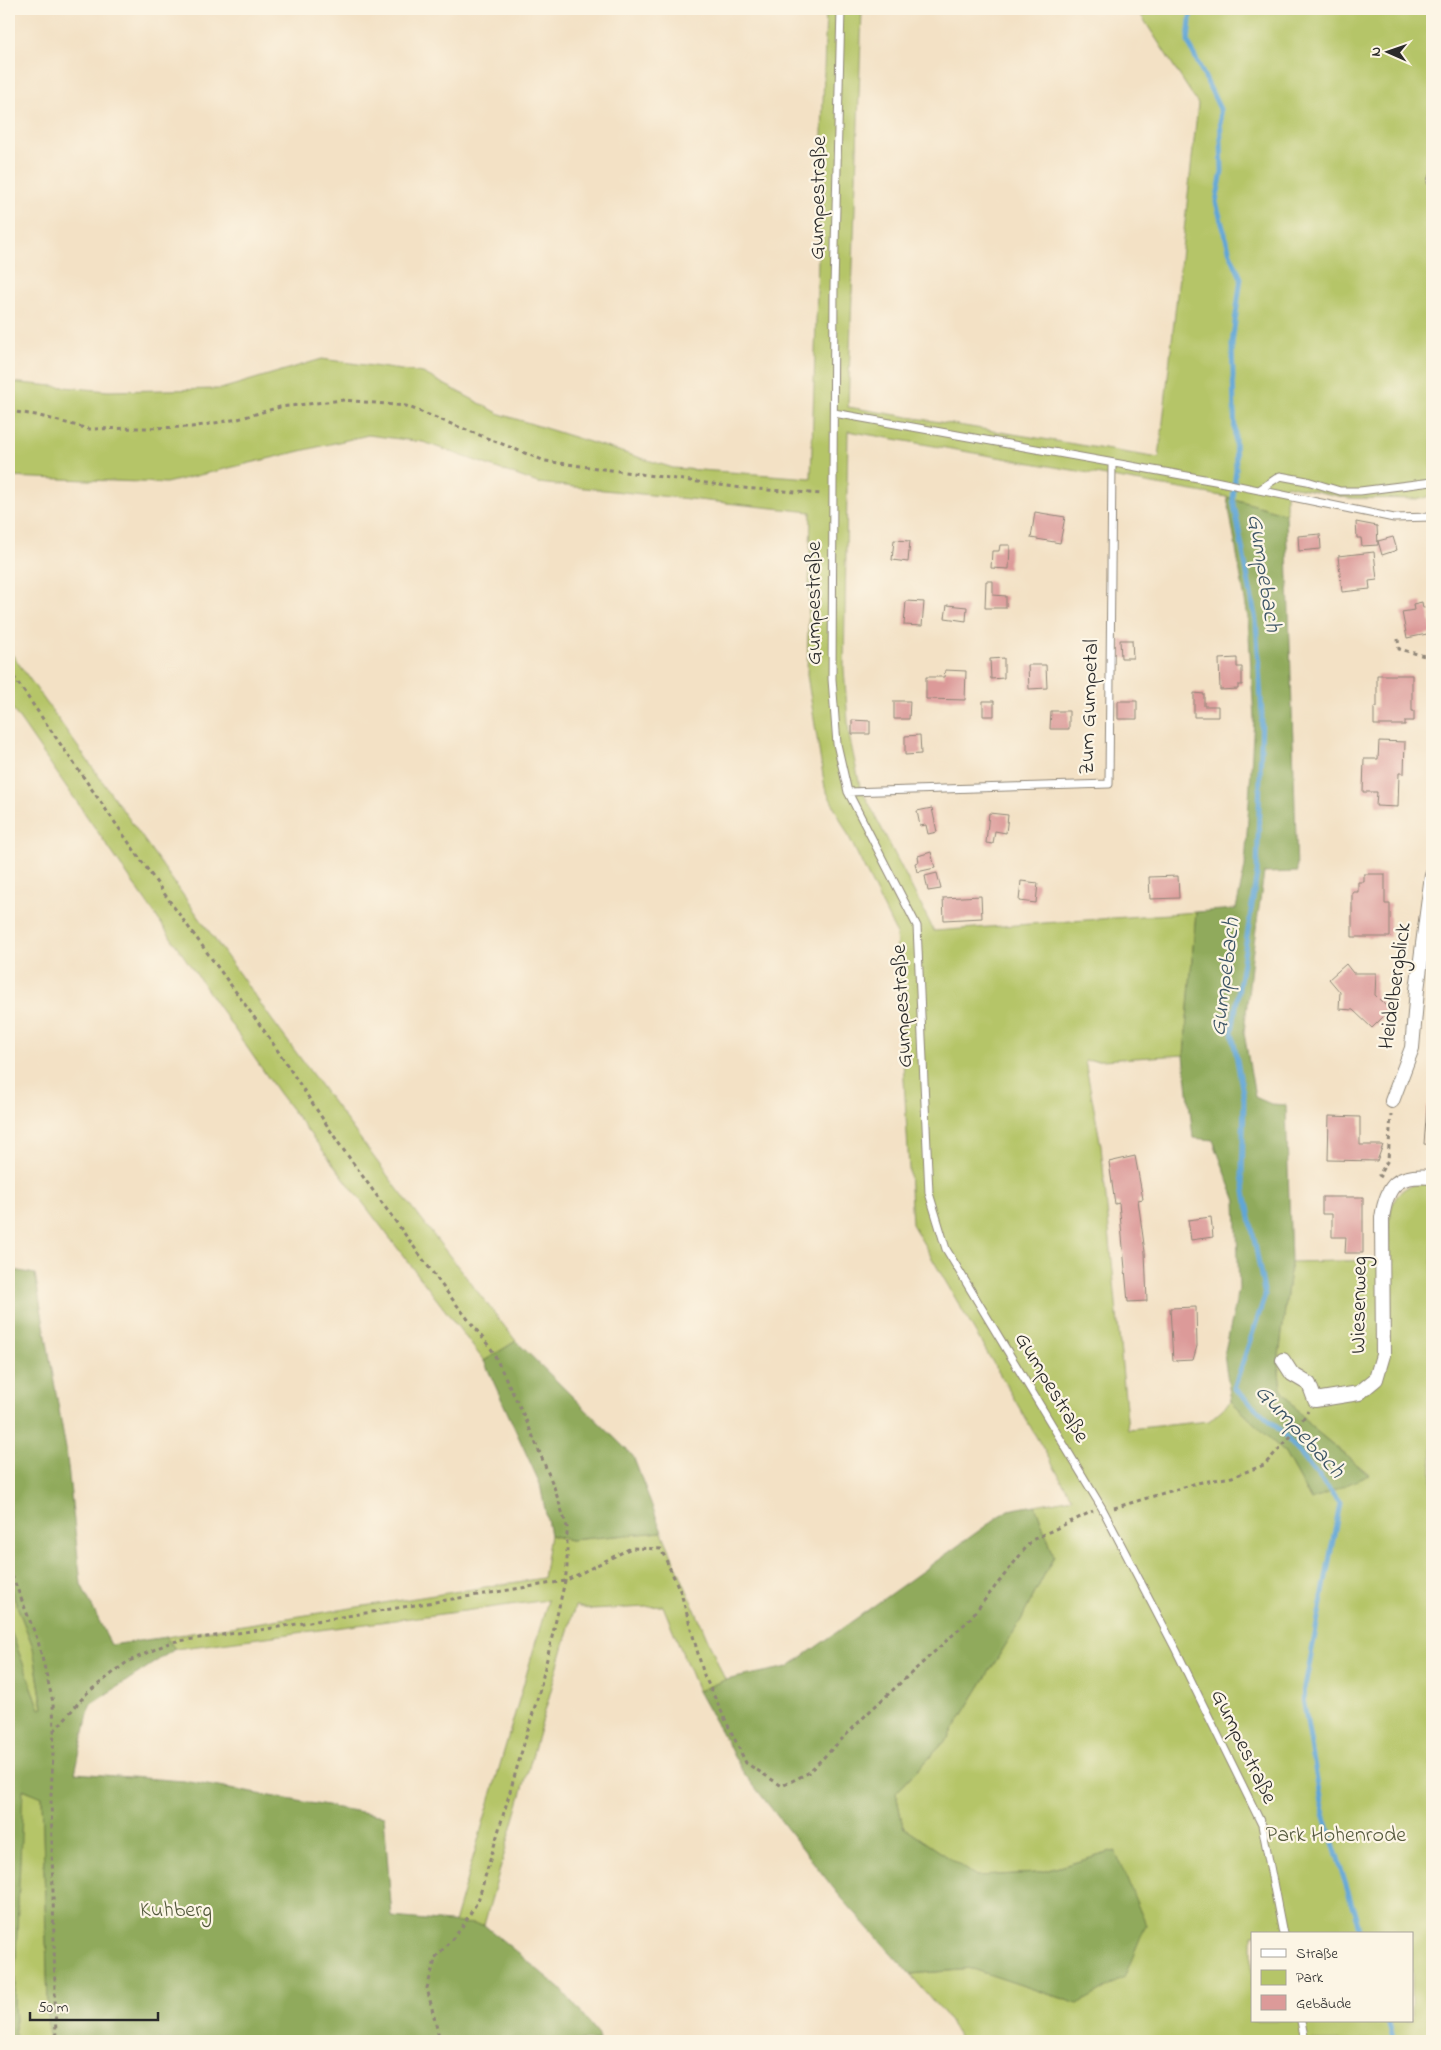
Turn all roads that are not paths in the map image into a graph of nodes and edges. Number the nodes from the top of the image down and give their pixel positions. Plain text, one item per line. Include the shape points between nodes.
1 (841, 9) edge
2 (834, 413) junction
3 (1112, 463) junction
4 (1432, 482) edge
5 (1257, 489) junction
6 (1432, 517) edge
7 (848, 792) junction
8 (1432, 875) edge
9 (1392, 1101) road end
10 (1432, 1177) edge
11 (1283, 1360) dead end
12 (1283, 1932) edge
13 (1301, 2022) edge
14 (1304, 2041) edge

1 - 2 lane, Gumpestraße
2 - 3 lane
2 - 7 lane, Gumpestraße via 832,679 838,744
3 - 5 lane
3 - 7 lane, Zum Gumpetal via 1109,784
4 - 5 lane via 1340,491 1280,476
5 - 6 lane via 1394,518
7 - 12 lane, Gumpestraße via 917,926 929,1193 946,1248 1101,1508 1176,1650 1262,1825
8 - 9 street, Heidelbergblick via 1412,1048
10 - 11 street, Wiesenweg via 1402,1179 1392,1186 1385,1198 1382,1218 1383,1355 1376,1379 1359,1393 1315,1400 1309,1384 1292,1374
13 - 14 lane

